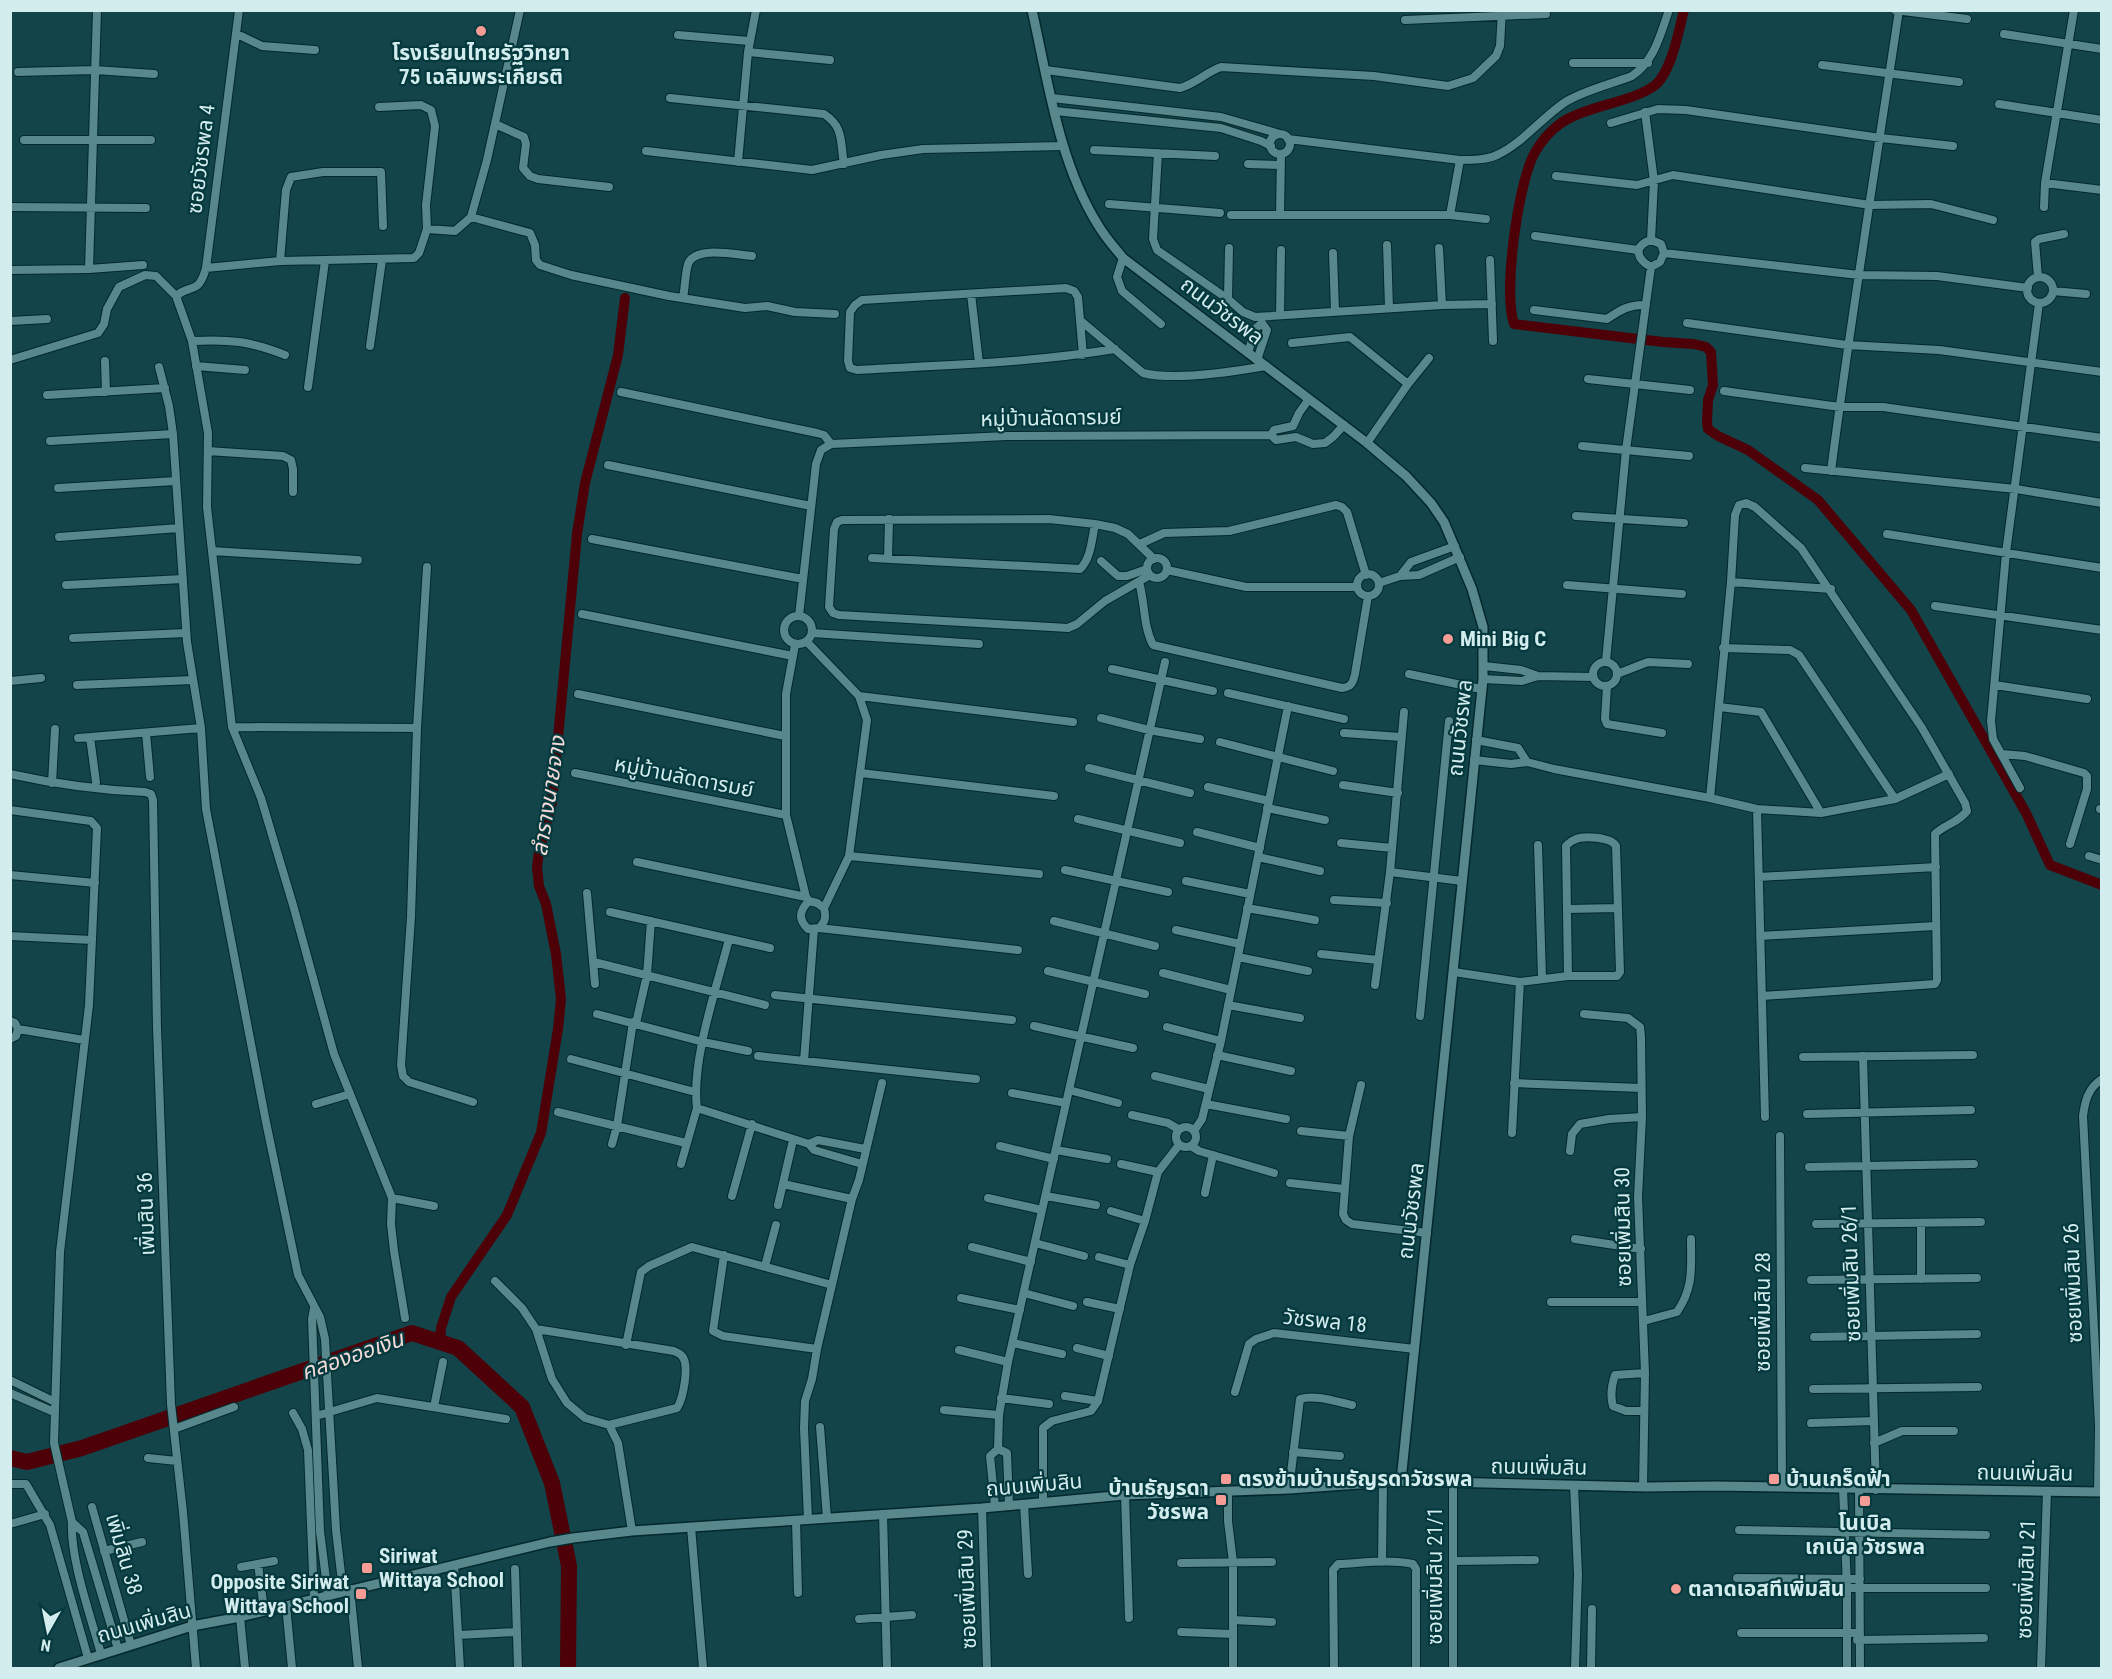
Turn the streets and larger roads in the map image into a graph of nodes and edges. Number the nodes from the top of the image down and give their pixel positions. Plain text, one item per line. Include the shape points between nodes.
1 (97, 10) edge
2 (240, 10) edge
3 (520, 10) edge
4 (756, 10) edge
5 (1032, 10) edge
6 (1669, 10) edge
7 (2074, 10) edge
8 (1898, 11) edge
9 (1502, 13) edge
10 (1546, 14) dead end
11 (1967, 19) dead end
12 (1405, 20) dead end
13 (237, 34) junction
14 (2004, 34) dead end
15 (678, 35) dead end
16 (749, 41) junction
17 (2069, 44) junction
18 (2102, 49) edge
19 (315, 50) dead end
20 (748, 52) junction
21 (830, 60) dead end
22 (1573, 63) dead end
23 (1647, 63) junction
24 (1822, 65) dead end
25 (95, 70) junction
26 (1046, 70) junction
27 (18, 72) dead end
28 (154, 74) dead end
29 (1889, 74) junction
30 (1959, 82) dead end
31 (670, 98) dead end
32 (1052, 98) junction
33 (1101, 104) junction
34 (1999, 104) dead end
35 (379, 106) dead end
36 (743, 106) junction
37 (1128, 107) junction
38 (1055, 111) junction
39 (1645, 112) junction
40 (2058, 114) junction
41 (1101, 116) junction
42 (1128, 119) junction
43 (2102, 120) edge
44 (1611, 123) dead end
45 (495, 124) junction
46 (1280, 134) junction
47 (1881, 138) junction
48 (1288, 139) junction
49 (24, 140) dead end
50 (93, 140) junction
51 (151, 140) dead end
52 (1063, 146) junction
53 (1271, 146) junction
54 (1953, 146) dead end
55 (1094, 150) dead end
56 (646, 151) dead end
57 (1158, 153) junction
58 (1281, 154) junction
59 (1215, 156) dead end
60 (1460, 160) junction
61 (738, 162) junction
62 (844, 164) junction
63 (1248, 164) dead end
64 (1281, 165) junction
65 (1556, 176) dead end
66 (1654, 181) junction
67 (2045, 183) junction
68 (609, 187) dead end
69 (2102, 190) edge
70 (1109, 204) dead end
71 (1870, 206) junction
72 (10, 207) edge
73 (1155, 207) junction
74 (2044, 207) dead end
75 (146, 208) dead end
76 (92, 209) junction
77 (1220, 213) dead end
78 (1280, 214) junction
79 (1231, 215) dead end
80 (1450, 215) junction
81 (471, 217) junction
82 (1486, 219) dead end
83 (1993, 220) dead end
84 (383, 226) dead end
85 (427, 229) junction
86 (2064, 234) dead end
87 (1535, 236) dead end
88 (1652, 240) junction
89 (1388, 244) dead end
90 (1228, 248) dead end
91 (1439, 248) dead end
92 (1281, 250) dead end
93 (1638, 250) junction
94 (1664, 253) junction
95 (1333, 254) dead end
96 (752, 256) dead end
97 (1123, 258) junction
98 (382, 260) junction
99 (1491, 260) dead end
100 (280, 261) junction
101 (325, 261) junction
102 (143, 265) dead end
103 (1651, 267) junction
104 (206, 268) junction
105 (10, 270) edge
106 (88, 270) junction
107 (1859, 275) junction
108 (2038, 277) junction
109 (2028, 288) junction
110 (2053, 291) junction
111 (971, 294) junction
112 (2086, 294) dead end
113 (176, 296) junction
114 (683, 298) junction
115 (1228, 299) junction
116 (2039, 303) junction
117 (1492, 304) junction
118 (1442, 305) junction
119 (1646, 305) junction
120 (1389, 308) junction
121 (1534, 310) dead end
122 (1335, 312) junction
123 (834, 314) dead end
124 (1280, 315) junction
125 (47, 319) dead end
126 (1263, 319) junction
127 (10, 321) edge
128 (1081, 321) junction
129 (1687, 323) dead end
130 (1161, 324) dead end
131 (192, 341) junction
132 (1493, 341) dead end
133 (1292, 343) dead end
134 (1847, 345) junction
135 (370, 346) dead end
136 (1115, 349) junction
137 (1248, 353) junction
138 (285, 355) dead end
139 (1083, 355) junction
140 (1429, 358) dead end
141 (10, 360) edge
142 (105, 361) dead end
143 (2033, 362) junction
144 (979, 363) junction
145 (1262, 363) junction
146 (196, 366) junction
147 (159, 367) dead end
148 (245, 370) dead end
149 (2102, 372) edge
150 (1588, 379) dead end
151 (1408, 384) junction
152 (1636, 384) junction
153 (308, 387) dead end
154 (165, 388) junction
155 (1690, 390) dead end
156 (1724, 391) dead end
157 (106, 392) junction
158 (621, 392) dead end
159 (46, 395) dead end
160 (1309, 399) junction
161 (1840, 406) junction
162 (1344, 425) junction
163 (1293, 426) junction
164 (2024, 427) junction
165 (173, 434) junction
166 (1271, 435) junction
167 (1296, 437) junction
168 (2102, 438) edge
169 (50, 441) dead end
170 (1367, 443) junction
171 (831, 444) junction
172 (1582, 446) dead end
173 (1626, 450) junction
174 (208, 451) junction
175 (1689, 456) dead end
176 (609, 465) dead end
177 (1805, 468) dead end
178 (1832, 471) junction
179 (176, 481) junction
180 (58, 488) dead end
181 (2016, 489) junction
182 (293, 492) dead end
183 (2102, 502) edge
184 (811, 506) junction
185 (1576, 516) dead end
186 (1619, 518) junction
187 (889, 519) junction
188 (1684, 523) dead end
189 (1095, 524) junction
190 (179, 528) junction
191 (1887, 534) dead end
192 (60, 537) dead end
193 (592, 539) dead end
194 (1140, 544) junction
195 (1455, 546) junction
196 (212, 551) junction
197 (2006, 553) junction
198 (1460, 557) junction
199 (872, 558) dead end
200 (888, 559) junction
201 (1154, 559) junction
202 (358, 560) dead end
203 (1101, 561) dead end
204 (427, 567) dead end
205 (2102, 568) edge
206 (1167, 570) junction
207 (1149, 572) junction
208 (1366, 575) junction
209 (1400, 576) junction
210 (183, 579) junction
211 (803, 579) junction
212 (1138, 582) junction
213 (1731, 582) junction
214 (1379, 583) junction
215 (66, 585) dead end
216 (1567, 585) dead end
217 (1357, 587) junction
218 (1613, 588) junction
219 (1830, 589) junction
220 (1682, 594) dead end
221 (1368, 596) junction
222 (1935, 606) dead end
223 (582, 614) dead end
224 (2000, 615) junction
225 (799, 616) junction
226 (2102, 630) edge
227 (186, 633) junction
228 (812, 633) junction
229 (73, 638) dead end
230 (807, 642) junction
231 (979, 644) dead end
232 (795, 645) junction
233 (1723, 648) junction
234 (793, 656) junction
235 (1606, 661) junction
236 (1165, 662) dead end
237 (1688, 664) dead end
238 (1484, 666) junction
239 (1112, 669) dead end
240 (1408, 674) dead end
241 (1617, 674) junction
242 (1538, 676) junction
243 (1593, 677) junction
244 (40, 678) dead end
245 (193, 680) junction
246 (10, 681) edge
247 (1160, 681) junction
248 (1482, 684) junction
249 (77, 685) dead end
250 (1995, 685) junction
251 (1606, 686) junction
252 (1213, 692) dead end
253 (1228, 693) dead end
254 (578, 694) dead end
255 (859, 696) junction
256 (2086, 699) dead end
257 (1288, 706) junction
258 (1719, 707) junction
259 (1404, 712) dead end
260 (1101, 718) dead end
261 (1344, 718) dead end
262 (1449, 721) dead end
263 (1073, 722) dead end
264 (232, 727) junction
265 (201, 728) junction
266 (417, 728) junction
267 (55, 729) dead end
268 (1149, 730) junction
269 (146, 733) junction
270 (1344, 733) dead end
271 (1662, 733) dead end
272 (785, 736) junction
273 (90, 737) junction
274 (1401, 737) junction
275 (78, 738) dead end
276 (1200, 739) dead end
277 (1476, 740) junction
278 (1220, 742) dead end
279 (2002, 754) junction
280 (1278, 757) junction
281 (1474, 760) junction
282 (1527, 762) junction
283 (1089, 768) dead end
284 (1333, 771) dead end
285 (861, 772) junction
286 (575, 773) dead end
287 (10, 774) edge
288 (1950, 774) junction
289 (150, 777) dead end
290 (1138, 779) junction
291 (96, 782) dead end
292 (52, 783) junction
293 (1343, 785) dead end
294 (1208, 787) dead end
295 (2020, 788) dead end
296 (1190, 793) dead end
297 (1398, 793) junction
298 (1054, 796) dead end
299 (1710, 798) junction
300 (1895, 799) junction
301 (1268, 805) junction
302 (1757, 809) junction
303 (10, 810) edge
304 (1821, 813) junction
305 (786, 815) junction
306 (1078, 819) dead end
307 (1325, 819) dead end
308 (1127, 830) junction
309 (1197, 832) dead end
310 (1180, 843) dead end
311 (1341, 843) dead end
312 (2070, 844) dead end
313 (1538, 845) dead end
314 (1260, 848) junction
315 (1392, 848) junction
316 (849, 856) junction
317 (2089, 856) dead end
318 (1258, 857) junction
319 (2102, 860) edge
320 (637, 862) dead end
321 (1936, 867) junction
322 (1065, 870) dead end
323 (1320, 871) dead end
324 (1390, 872) junction
325 (1039, 874) dead end
326 (10, 875) edge
327 (1433, 877) junction
328 (1759, 877) junction
329 (1116, 880) junction
330 (1186, 881) dead end
331 (1462, 881) junction
332 (95, 883) junction
333 (1168, 892) dead end
334 (587, 893) dead end
335 (1250, 894) junction
336 (807, 899) junction
337 (1334, 900) dead end
338 (1387, 903) junction
339 (824, 908) junction
340 (1247, 908) junction
341 (1618, 908) junction
342 (1567, 909) junction
343 (610, 912) dead end
344 (1315, 920) dead end
345 (651, 921) junction
346 (1054, 921) dead end
347 (1935, 926) junction
348 (817, 928) junction
349 (1176, 930) dead end
350 (1104, 933) junction
351 (10, 936) edge
352 (1760, 936) junction
353 (729, 939) junction
354 (92, 940) junction
355 (1240, 944) junction
356 (1155, 946) dead end
357 (770, 948) dead end
358 (1018, 950) dead end
359 (1322, 954) dead end
360 (1238, 957) junction
361 (1378, 960) junction
362 (594, 962) junction
363 (1048, 971) dead end
364 (1308, 971) dead end
365 (1454, 972) junction
366 (1163, 973) dead end
367 (647, 975) junction
368 (1568, 976) junction
369 (1542, 978) junction
370 (1094, 982) junction
371 (1520, 982) junction
372 (595, 984) dead end
373 (1375, 985) dead end
374 (1231, 990) junction
375 (716, 992) junction
376 (1145, 994) dead end
377 (775, 995) dead end
378 (1762, 996) junction
379 (808, 999) junction
380 (765, 1005) dead end
381 (1228, 1005) junction
382 (597, 1014) dead end
383 (1584, 1014) dead end
384 (1420, 1016) dead end
385 (1300, 1018) dead end
386 (1012, 1020) dead end
387 (10, 1021) edge
388 (634, 1023) junction
389 (1034, 1026) dead end
390 (1167, 1027) dead end
391 (18, 1029) junction
392 (1081, 1037) junction
393 (10, 1039) edge
394 (84, 1040) junction
395 (1221, 1041) junction
396 (703, 1042) junction
397 (1133, 1048) dead end
398 (748, 1051) dead end
399 (1217, 1055) junction
400 (1973, 1055) dead end
401 (758, 1056) dead end
402 (1863, 1056) junction
403 (1803, 1057) dead end
404 (571, 1059) dead end
405 (804, 1061) junction
406 (1291, 1071) dead end
407 (626, 1074) junction
408 (1155, 1076) dead end
409 (2102, 1079) edge
410 (976, 1080) dead end
411 (882, 1083) dead end
412 (1514, 1083) junction
413 (1361, 1085) dead end
414 (1641, 1088) junction
415 (1209, 1089) junction
416 (1069, 1090) junction
417 (695, 1092) junction
418 (1012, 1093) dead end
419 (350, 1094) junction
420 (473, 1102) dead end
421 (1066, 1103) junction
422 (1118, 1103) dead end
423 (316, 1104) dead end
424 (1206, 1104) junction
425 (697, 1108) junction
426 (1971, 1110) dead end
427 (558, 1112) dead end
428 (1865, 1112) junction
429 (1807, 1114) dead end
430 (1132, 1115) dead end
431 (1642, 1117) junction
432 (1765, 1118) dead end
433 (1286, 1119) dead end
434 (752, 1124) junction
435 (618, 1126) junction
436 (1178, 1129) junction
437 (1194, 1131) junction
438 (1301, 1131) dead end
439 (1512, 1133) dead end
440 (1349, 1136) junction
441 (1780, 1136) dead end
442 (793, 1140) junction
443 (686, 1143) junction
444 (612, 1144) dead end
445 (809, 1144) junction
446 (1179, 1145) junction
447 (1000, 1146) dead end
448 (1191, 1146) junction
449 (865, 1149) junction
450 (1056, 1150) junction
451 (1570, 1151) dead end
452 (1213, 1155) junction
453 (1054, 1159) junction
454 (1107, 1159) dead end
455 (681, 1164) dead end
456 (862, 1164) junction
457 (1121, 1164) dead end
458 (1974, 1164) dead end
459 (1866, 1166) junction
460 (1809, 1167) dead end
461 (1158, 1172) junction
462 (1274, 1173) dead end
463 (1290, 1183) dead end
464 (783, 1184) junction
465 (1344, 1189) junction
466 (1205, 1193) dead end
467 (732, 1196) dead end
468 (1046, 1196) junction
469 (392, 1198) junction
470 (988, 1198) dead end
471 (852, 1199) junction
472 (778, 1205) dead end
473 (1096, 1205) dead end
474 (435, 1206) dead end
475 (1042, 1210) junction
476 (1111, 1211) dead end
477 (1145, 1221) junction
478 (1981, 1222) dead end
479 (1868, 1223) junction
480 (1920, 1223) junction
481 (1816, 1224) dead end
482 (776, 1225) dead end
483 (1426, 1233) junction
484 (1575, 1239) dead end
485 (1691, 1239) dead end
486 (1035, 1243) junction
487 (972, 1247) dead end
488 (1641, 1249) junction
489 (724, 1255) junction
490 (1084, 1256) dead end
491 (1099, 1257) dead end
492 (1031, 1262) junction
493 (1130, 1265) junction
494 (765, 1266) junction
495 (1977, 1278) dead end
496 (1921, 1279) junction
497 (1811, 1280) dead end
498 (1870, 1280) junction
499 (495, 1281) dead end
500 (832, 1285) junction
501 (1024, 1293) junction
502 (961, 1298) dead end
503 (1087, 1302) dead end
504 (1551, 1302) dead end
505 (1642, 1302) junction
506 (1073, 1306) dead end
507 (314, 1308) junction
508 (1120, 1309) junction
509 (1020, 1310) junction
510 (405, 1318) dead end
511 (1644, 1320) junction
512 (536, 1329) junction
513 (1977, 1334) dead end
514 (1871, 1336) junction
515 (1814, 1337) dead end
516 (1013, 1343) junction
517 (626, 1345) junction
518 (1077, 1348) dead end
519 (817, 1349) junction
520 (1415, 1349) junction
521 (959, 1350) dead end
522 (1062, 1354) dead end
523 (1108, 1356) junction
524 (443, 1362) dead end
525 (1008, 1362) junction
526 (1644, 1373) junction
527 (10, 1380) edge
528 (1978, 1387) dead end
529 (1873, 1388) junction
530 (1813, 1389) dead end
531 (1234, 1392) dead end
532 (10, 1393) edge
533 (1065, 1396) dead end
534 (1001, 1398) junction
535 (55, 1401) junction
536 (1098, 1401) junction
537 (1049, 1404) dead end
538 (1352, 1405) dead end
539 (234, 1407) dead end
540 (434, 1407) junction
541 (944, 1410) dead end
542 (1644, 1410) junction
543 (54, 1412) junction
544 (293, 1413) dead end
545 (329, 1414) junction
546 (999, 1415) junction
547 (316, 1416) junction
548 (506, 1419) dead end
549 (1874, 1421) junction
550 (1811, 1424) dead end
551 (609, 1425) junction
552 (820, 1427) dead end
553 (174, 1428) junction
554 (1954, 1431) dead end
555 (1874, 1443) junction
556 (998, 1449) junction
557 (1293, 1452) junction
558 (1340, 1456) dead end
559 (148, 1458) dead end
560 (177, 1461) junction
561 (1401, 1481) junction
562 (1383, 1482) junction
563 (10, 1484) edge
564 (1453, 1484) junction
565 (1574, 1485) junction
566 (1643, 1487) junction
567 (1782, 1487) junction
568 (1843, 1488) junction
569 (1289, 1489) junction
570 (1859, 1489) junction
571 (1876, 1490) junction
572 (2047, 1491) junction
573 (1228, 1492) junction
574 (2100, 1492) edge
575 (1125, 1495) junction
576 (1043, 1502) junction
577 (1024, 1504) junction
578 (1009, 1505) junction
579 (995, 1506) junction
580 (92, 1507) dead end
581 (982, 1508) junction
582 (883, 1514) junction
583 (45, 1515) junction
584 (827, 1518) junction
585 (808, 1519) junction
586 (72, 1521) junction
587 (796, 1521) junction
588 (10, 1524) edge
589 (691, 1527) junction
590 (1739, 1530) dead end
591 (632, 1531) junction
592 (1845, 1532) junction
593 (1860, 1532) junction
594 (1986, 1535) dead end
595 (142, 1542) dead end
596 (104, 1551) junction
597 (91, 1558) junction
598 (1535, 1560) dead end
599 (77, 1561) junction
600 (274, 1561) dead end
601 (1454, 1561) junction
602 (1233, 1562) junction
603 (1272, 1562) dead end
604 (1382, 1562) junction
605 (1181, 1563) dead end
606 (258, 1564) junction
607 (454, 1565) junction
608 (241, 1567) dead end
609 (515, 1569) dead end
610 (1028, 1574) dead end
611 (1737, 1578) dead end
612 (1847, 1578) junction
613 (1860, 1579) junction
614 (1847, 1588) junction
615 (1860, 1588) junction
616 (1986, 1588) dead end
617 (347, 1590) junction
618 (798, 1593) dead end
619 (328, 1595) junction
620 (314, 1598) junction
621 (286, 1605) junction
622 (1592, 1609) dead end
623 (264, 1610) junction
624 (912, 1615) dead end
625 (240, 1617) junction
626 (885, 1617) junction
627 (1129, 1618) dead end
628 (859, 1619) dead end
629 (1233, 1620) junction
630 (1272, 1622) dead end
631 (192, 1626) junction
632 (517, 1632) junction
633 (1181, 1632) dead end
634 (1741, 1633) dead end
635 (1233, 1634) junction
636 (458, 1635) junction
637 (1848, 1637) junction
638 (1860, 1637) junction
639 (1984, 1638) dead end
640 (131, 1645) junction
641 (118, 1649) junction
642 (101, 1654) junction
643 (88, 1658) junction
644 (58, 1668) edge
645 (196, 1668) edge
646 (245, 1668) edge
647 (292, 1668) edge
648 (358, 1668) edge
649 (460, 1668) edge
650 (518, 1668) edge
651 (703, 1668) edge
652 (887, 1668) edge
653 (987, 1668) edge
654 (1233, 1668) edge
655 (1334, 1668) edge
656 (1416, 1668) edge
657 (1453, 1668) edge
658 (1575, 1668) edge
659 (1591, 1668) edge
660 (1847, 1668) edge
661 (1860, 1668) edge
662 (2041, 1668) edge

1 - 25 street
2 - 13 street, ซอยวัชรพล 4
3 - 45 street
4 - 16 street
5 - 26 street, ถนนวัชรพล
6 - 23 street
7 - 17 street
8 - 11 street
8 - 29 street
9 - 10 street
9 - 12 street
9 - 26 street via 1496,56 1473,78 1448,86 1374,76 1221,68 1180,88
13 - 19 street via 262,45
13 - 104 street, ซอยวัชรพล 4
14 - 17 street
15 - 16 street
16 - 20 street
17 - 18 street
17 - 40 street
20 - 21 street
20 - 36 street
22 - 23 street
23 - 60 street via 1632,76 1570,100 1496,156
24 - 29 street
25 - 27 street
25 - 28 street
25 - 50 street
26 - 32 street, ถนนวัชรพล
29 - 30 street
29 - 47 street
31 - 36 street
32 - 33 street
32 - 38 street, ถนนวัชรพล
33 - 37 street
33 - 41 street
34 - 40 street
35 - 85 street via 421,105 431,110 435,126
36 - 61 street
36 - 62 street via 824,114 835,121 839,130
37 - 42 street
37 - 46 street via 1221,117
38 - 41 street
38 - 52 street, ถนนวัชรพล
39 - 44 street
39 - 47 street via 1670,108
39 - 66 street
40 - 43 street
40 - 67 street
41 - 42 street
42 - 53 street via 1221,128
45 - 68 street via 524,137 523,168 530,176
45 - 81 street
46 - 48 street
46 - 53 street via 1273,138
47 - 54 street
47 - 71 street
48 - 58 street via 1289,148
48 - 60 street
49 - 50 street
50 - 51 street
50 - 76 street
52 - 62 street via 923,149
52 - 97 street, ถนนวัชรพล via 1088,207
53 - 58 street
55 - 57 street
56 - 61 street
57 - 59 street
57 - 73 street
58 - 64 street
60 - 80 street
61 - 62 street via 812,171
63 - 64 street
64 - 78 street
65 - 66 street via 1637,185
66 - 71 street via 1673,175
66 - 88 street
67 - 69 street
67 - 74 street
70 - 73 street
71 - 83 street via 1931,204
71 - 107 street
72 - 76 street
73 - 77 street
73 - 115 street via 1153,239 1157,250
75 - 76 street
76 - 106 street
78 - 79 street
78 - 80 street
80 - 82 street
81 - 85 street via 455,231
81 - 114 street via 530,233 540,265
84 - 100 street via 381,172 323,172 291,177 286,190
85 - 98 street via 414,258
86 - 108 street via 2035,242
87 - 93 street
88 - 93 street
88 - 94 street via 1661,244
89 - 120 street
90 - 115 street
91 - 118 street
92 - 124 street
93 - 103 street via 1643,263
94 - 103 street via 1660,262
94 - 107 street
95 - 122 street
96 - 114 street via 712,252 693,257
97 - 130 street via 1117,277 1122,291
97 - 137 street, ถนนวัชรพล
98 - 101 street
98 - 135 street
99 - 117 street
100 - 101 street
100 - 104 street
101 - 153 street
102 - 106 street
103 - 119 street
104 - 113 street, ซอยวัชรพล 4 via 195,289
105 - 106 street
107 - 109 street via 1936,276
107 - 134 street
108 - 109 street
108 - 110 street via 2049,280
109 - 116 street via 2030,298
110 - 112 street
110 - 116 street via 2049,300
111 - 128 street via 1066,288 1078,297
111 - 144 street
111 - 144 street via 862,300 850,312 848,361 850,369 857,370
113 - 131 street
113 - 141 street via 156,276 145,275 119,287 98,333
114 - 123 street via 745,308 767,306
115 - 126 street via 1243,312
116 - 143 street
117 - 118 street
117 - 132 street
118 - 120 street
119 - 121 street via 1623,308 1607,319
119 - 152 street
120 - 122 street
122 - 124 street
124 - 126 street
125 - 127 street
126 - 137 street via 1255,329
126 - 145 street via 1267,330
128 - 136 street
128 - 139 street
129 - 134 street
131 - 138 street via 258,344
131 - 146 street
133 - 151 street via 1350,337
134 - 143 street via 1939,350
134 - 161 street
136 - 139 street
136 - 145 street via 1143,373 1154,376 1219,373
137 - 145 street, ถนนวัชรพล
139 - 144 street
140 - 151 street
142 - 157 street
143 - 149 street
143 - 164 street
145 - 160 street, ถนนวัชรพล
146 - 148 street
146 - 174 street
147 - 154 street
150 - 152 street
151 - 170 street
152 - 155 street
152 - 173 street
154 - 157 street
154 - 165 street
156 - 161 street
157 - 159 street
158 - 171 street via 817,433
160 - 162 street, ถนนวัชรพล
160 - 163 street
161 - 164 street via 1883,406
161 - 178 street
162 - 167 street, หมู่บ้านลัดดารมย์ via 1325,443 1313,444
162 - 170 street, ถนนวัชรพล
163 - 166 street, หมู่บ้านลัดดารมย์ via 1274,430
163 - 167 street
164 - 168 street
164 - 181 street
165 - 169 street
165 - 179 street
166 - 167 street, หมู่บ้านลัดดารมย์ via 1276,440
166 - 171 street, หมู่บ้านลัดดารมย์ via 1007,436
170 - 195 street, ถนนวัชรพล via 1431,503
171 - 184 street, หมู่บ้านลัดดารมย์ via 821,450 816,464
172 - 173 street
173 - 175 street
173 - 186 street
174 - 182 street via 283,456 291,460
174 - 196 street via 207,507
176 - 184 street
177 - 178 street
178 - 181 street
179 - 180 street
179 - 190 street
181 - 183 street
181 - 197 street
184 - 211 street, หมู่บ้านลัดดารมย์
185 - 186 street
186 - 188 street
186 - 218 street
187 - 189 street via 1049,519
187 - 200 street
187 - 212 street via 837,522 829,607 833,613 1068,628
189 - 194 street via 1115,528
189 - 200 street via 1085,565 1080,569
190 - 192 street
190 - 210 street
191 - 197 street
193 - 211 street
194 - 201 street
194 - 208 street via 1164,533 1228,531 1336,505 1347,512
195 - 198 street, ถนนวัชรพล
195 - 209 street via 1411,562
196 - 202 street
196 - 264 street
197 - 205 street
197 - 224 street
198 - 209 street via 1419,575
198 - 238 street, ถนนวัชรพล via 1483,627
199 - 200 street
201 - 206 street via 1164,561
201 - 207 street
203 - 207 street via 1118,576
204 - 266 street
206 - 207 street via 1160,578
206 - 217 street via 1246,587
207 - 212 street
208 - 214 street via 1376,577
208 - 217 street via 1358,580
209 - 214 street
210 - 215 street
210 - 227 street
211 - 225 street, หมู่บ้านลัดดารมย์
212 - 221 street via 1152,645 1342,688 1353,683
213 - 219 street
213 - 219 street via 1735,515 1738,505 1746,503 1801,548
213 - 233 street
214 - 221 street via 1377,592
216 - 218 street
217 - 221 street via 1362,595
218 - 220 street
218 - 235 street
219 - 288 street
222 - 224 street
223 - 234 street
224 - 226 street
224 - 250 street
225 - 228 street via 811,623
225 - 232 street, หมู่บ้านลัดดารมย์ via 787,621 784,627 785,636
227 - 229 street
227 - 245 street
228 - 230 street
228 - 231 street
230 - 232 street
230 - 255 street
232 - 234 street, หมู่บ้านลัดดารมย์
233 - 258 street
233 - 300 street via 1790,650 1799,656
234 - 272 street, หมู่บ้านลัดดารมย์ via 786,694
235 - 241 street via 1614,665
235 - 243 street via 1598,663
236 - 247 street
237 - 241 street via 1648,662
238 - 242 street
238 - 248 street, ถนนวัชรพล
239 - 247 street
240 - 248 street
241 - 251 street via 1616,680
242 - 243 street
242 - 248 street
243 - 251 street
244 - 246 street
245 - 249 street
245 - 265 street
247 - 252 street
247 - 268 street
248 - 277 street, ถนนวัชรพล
250 - 256 street
250 - 279 street via 1991,730
251 - 271 street via 1607,724
253 - 257 street
254 - 272 street
255 - 263 street
255 - 285 street via 867,720
257 - 261 street
257 - 280 street
258 - 299 street
258 - 304 street via 1761,712
259 - 274 street
260 - 268 street
262 - 327 street
264 - 266 street
264 - 419 street via 261,798 334,1054
265 - 269 street
265 - 507 street via 206,809 264,1111 298,1275
266 - 420 street via 401,1065 409,1082
267 - 292 street
268 - 276 street
268 - 290 street
269 - 273 street
269 - 289 street
270 - 274 street
272 - 305 street, หมู่บ้านลัดดารมย์
273 - 275 street
273 - 291 street
274 - 297 street
277 - 281 street, ถนนวัชรพล
277 - 282 street via 1518,748
278 - 280 street
279 - 295 street
279 - 312 street via 2084,772 2086,789
280 - 284 street
280 - 301 street
281 - 282 street
281 - 331 street, ถนนวัชรพล
282 - 299 street
283 - 290 street
285 - 298 street
285 - 316 street
286 - 305 street, หมู่บ้านลัดดารมย์
287 - 292 street
288 - 300 street
288 - 321 street via 1967,811 1935,834
290 - 296 street
290 - 308 street
292 - 553 street, เพิ่มสิน 36 via 145,792 153,800 157,1019
293 - 297 street
294 - 301 street
297 - 315 street
299 - 302 street
300 - 304 street
301 - 307 street
301 - 314 street
302 - 304 street
302 - 328 street
303 - 332 street via 91,821 97,828
305 - 336 street, หมู่บ้านลัดดารมย์
306 - 308 street
308 - 310 street
308 - 329 street
309 - 314 street
311 - 315 street
313 - 369 street
314 - 318 street
315 - 324 street
316 - 325 street
316 - 339 street
317 - 319 street
318 - 323 street
318 - 335 street
320 - 336 street
321 - 328 street
321 - 347 street
322 - 329 street
324 - 327 street
324 - 338 street
326 - 332 street
327 - 331 street
327 - 384 street
328 - 352 street
329 - 333 street
329 - 350 street
330 - 335 street
331 - 365 street, ถนนวัชรพล
332 - 354 street
334 - 362 street
335 - 340 street
336 - 339 street
336 - 348 street, หมู่บ้านลัดดารมย์ via 800,915 802,922 808,929
337 - 338 street
338 - 361 street
339 - 348 street via 824,923
340 - 344 street
340 - 355 street
341 - 342 street
341 - 342 street via 1616,846 1608,838 1576,838 1566,846
341 - 368 street via 1620,972 1611,977
342 - 368 street
343 - 345 street
345 - 353 street
345 - 367 street
346 - 350 street
347 - 352 street
347 - 378 street via 1935,984
348 - 358 street
348 - 379 street
349 - 355 street
350 - 356 street
350 - 370 street
351 - 354 street
352 - 378 street
353 - 357 street
353 - 375 street
354 - 394 street
355 - 360 street
359 - 361 street
360 - 364 street
360 - 374 street
361 - 373 street
362 - 367 street
362 - 372 street
363 - 370 street
365 - 371 street
365 - 483 street, ถนนวัชรพล
366 - 374 street
367 - 375 street
367 - 388 street
368 - 369 street
369 - 371 street
370 - 376 street
370 - 392 street
371 - 412 street
374 - 381 street
375 - 380 street
375 - 396 street
377 - 379 street
378 - 432 street
379 - 386 street
379 - 405 street
381 - 385 street
381 - 395 street
382 - 388 street
383 - 414 street, ซอยเพิ่มสิน 30 via 1628,1018 1640,1028
387 - 391 street
388 - 396 street
388 - 407 street
389 - 392 street
390 - 395 street
391 - 393 street
391 - 394 street
392 - 397 street
392 - 416 street
394 - 535 street via 60,1252
395 - 399 street
396 - 398 street
396 - 417 street
399 - 406 street
399 - 415 street
400 - 402 street
401 - 405 street
402 - 403 street
402 - 428 street, ซอยเพิ่มสิน 26/1
404 - 407 street
405 - 410 street
407 - 417 street
407 - 435 street
408 - 415 street
409 - 574 street, ซอยเพิ่มสิน 26 via 2086,1099 2083,1116
411 - 449 street
412 - 414 street
412 - 439 street
413 - 440 street
414 - 431 street, ซอยเพิ่มสิน 30
415 - 424 street
416 - 421 street
416 - 422 street
417 - 425 street
418 - 421 street
419 - 423 street
419 - 469 street
421 - 450 street
424 - 433 street
424 - 437 street
425 - 434 street
425 - 443 street
426 - 428 street
427 - 435 street
428 - 429 street
428 - 459 street, ซอยเพิ่มสิน 26/1
430 - 436 street
431 - 451 street via 1580,1124 1572,1134
431 - 488 street, ซอยเพิ่มสิน 30 via 1638,1197
434 - 442 street
434 - 467 street
435 - 443 street
435 - 444 street
436 - 437 street via 1188,1127
436 - 446 street via 1175,1136
437 - 448 street via 1196,1137
438 - 440 street
440 - 465 street
441 - 567 street, ซอยเพิ่มสิน 28
442 - 445 street
442 - 464 street
443 - 455 street
445 - 449 street via 819,1140
445 - 456 street via 814,1150
446 - 448 street
446 - 461 street
447 - 453 street
448 - 452 street
449 - 456 street
450 - 453 street
450 - 454 street
452 - 462 street
452 - 466 street
453 - 468 street
456 - 471 street
457 - 461 street
458 - 459 street
459 - 460 street
459 - 479 street, ซอยเพิ่มสิน 26/1
461 - 477 street
463 - 465 street
464 - 471 street
464 - 472 street
465 - 483 street via 1346,1221
468 - 473 street
468 - 475 street
469 - 474 street
469 - 510 street via 394,1251
470 - 475 street
471 - 500 street
475 - 486 street
476 - 477 street
477 - 493 street
478 - 480 street
479 - 480 street
479 - 481 street
479 - 498 street, ซอยเพิ่มสิน 26/1
480 - 496 street
482 - 494 street
483 - 520 street, ถนนวัชรพล
484 - 488 street
485 - 511 street via 1691,1283 1686,1300 1677,1312
486 - 490 street
486 - 492 street
487 - 492 street
488 - 505 street, ซอยเพิ่มสิน 30
489 - 494 street
489 - 517 street via 692,1247 641,1272
489 - 519 street via 713,1331 723,1336
491 - 493 street
492 - 501 street
493 - 508 street
494 - 500 street
495 - 496 street
496 - 498 street
497 - 498 street
498 - 514 street, ซอยเพิ่มสิน 26/1
499 - 512 street
500 - 519 street
501 - 506 street
501 - 509 street
502 - 509 street
503 - 508 street
504 - 505 street
505 - 511 street, ซอยเพิ่มสิน 30
507 - 545 street via 325,1339
507 - 547 street
508 - 523 street
509 - 516 street
511 - 526 street, ซอยเพิ่มสิน 30
512 - 517 street
512 - 551 street via 552,1379 567,1403 585,1418
513 - 514 street
514 - 515 street
514 - 529 street, ซอยเพิ่มสิน 26/1
516 - 522 street
516 - 525 street
517 - 551 street via 680,1354 685,1362 682,1401 677,1408
518 - 523 street
519 - 585 street via 805,1401
520 - 531 street, วัชรพล 18 via 1274,1333 1249,1344
520 - 561 street, ถนนวัชรพล
521 - 525 street
523 - 536 street
524 - 540 street
525 - 534 street
526 - 542 street, ซอยเพิ่มสิน 30
526 - 542 street via 1616,1375 1611,1402 1626,1411
527 - 535 street
528 - 529 street
529 - 530 street
529 - 549 street, ซอยเพิ่มสิน 26/1
532 - 543 street
533 - 536 street
534 - 537 street
534 - 546 street
535 - 543 street
536 - 576 street via 1091,1411 1052,1421 1042,1428
538 - 557 street via 1316,1398 1300,1400
539 - 553 street
540 - 545 street via 372,1398
540 - 548 street
541 - 546 street
542 - 566 street, ซอยเพิ่มสิน 30
543 - 586 street via 54,1443
544 - 620 street via 308,1450
545 - 547 street
545 - 617 street via 336,1530
546 - 556 street
547 - 619 street
549 - 550 street
549 - 555 street, ซอยเพิ่มสิน 26/1
551 - 591 street via 618,1443
552 - 584 street
553 - 560 street, เพิ่มสิน 36
554 - 555 street via 1902,1431
555 - 571 street, ซอยเพิ่มสิน 26/1
556 - 578 street via 1006,1454
556 - 579 street via 990,1456
557 - 558 street
557 - 569 street
559 - 560 street
560 - 631 street, เพิ่มสิน 36
561 - 562 street, ถนนเพิ่มสิน
561 - 564 street, ถนนเพิ่มสิน
562 - 569 street, ถนนเพิ่มสิน
562 - 604 street
563 - 583 street via 26,1484
564 - 565 street, ถนนเพิ่มสิน
564 - 601 street, ซอยเพิ่มสิน 21/1
565 - 566 street, ถนนเพิ่มสิน
565 - 658 street via 1578,1574
566 - 567 street, ถนนเพิ่มสิน
567 - 568 street, ถนนเพิ่มสิน
568 - 570 street, ถนนเพิ่มสิน
568 - 592 street
569 - 573 street, ถนนเพิ่มสิน
570 - 571 street, ถนนเพิ่มสิน
570 - 593 street
571 - 572 street, ถนนเพิ่มสิน
572 - 574 street, ถนนเพิ่มสิน
572 - 662 street, ซอยเพิ่มสิน 21
573 - 575 street, ถนนเพิ่มสิน
573 - 602 street
575 - 576 street, ถนนเพิ่มสิน
575 - 627 street
576 - 577 street, ถนนเพิ่มสิน
577 - 578 street, ถนนเพิ่มสิน
577 - 610 street
578 - 579 street, ถนนเพิ่มสิน
579 - 581 street, ถนนเพิ่มสิน
580 - 596 street, เพิ่มสิน 38
581 - 582 street, ถนนเพิ่มสิน
581 - 653 street, ซอยเพิ่มสิน 29
582 - 584 street, ถนนเพิ่มสิน
582 - 626 street
583 - 588 street
583 - 643 street
584 - 585 street, ถนนเพิ่มสิน
585 - 587 street, ถนนเพิ่มสิน
586 - 597 street via 83,1532
586 - 599 street
587 - 589 street, ถนนเพิ่มสิน
587 - 618 street
589 - 591 street, ถนนเพิ่มสิน
589 - 651 street
590 - 592 street
591 - 607 street, ถนนเพิ่มสิน via 550,1542
592 - 593 street
592 - 612 street
593 - 594 street
593 - 613 street
595 - 596 street
596 - 640 street, เพิ่มสิน 38
597 - 599 street
597 - 641 street
598 - 601 street
599 - 642 street
600 - 606 street
601 - 657 street, ซอยเพิ่มสิน 21/1
602 - 603 street
602 - 605 street
602 - 629 street
604 - 655 street via 1338,1564 1333,1570
604 - 656 street via 1413,1564 1416,1569
606 - 608 street
606 - 623 street
607 - 617 street, ถนนเพิ่มสิน
607 - 636 street
609 - 632 street
611 - 612 street
612 - 613 street
612 - 614 street
613 - 615 street
614 - 615 street
614 - 637 street
615 - 616 street
615 - 638 street
617 - 619 street, ถนนเพิ่มสิน
617 - 648 street
619 - 620 street, ถนนเพิ่มสิน
620 - 621 street, ถนนเพิ่มสิน
621 - 623 street, ถนนเพิ่มสิน
621 - 647 street
622 - 659 street
623 - 625 street, ถนนเพิ่มสิน
624 - 626 street
625 - 631 street, ถนนเพิ่มสิน
625 - 646 street
626 - 628 street
626 - 652 street
629 - 630 street
629 - 635 street
631 - 640 street, ถนนเพิ่มสิน
631 - 645 street, เพิ่มสิน 36
632 - 636 street
632 - 650 street
633 - 635 street
634 - 637 street
635 - 654 street
636 - 649 street
637 - 638 street
637 - 660 street
638 - 639 street
638 - 661 street
640 - 641 street, ถนนเพิ่มสิน
641 - 642 street, ถนนเพิ่มสิน
642 - 643 street, ถนนเพิ่มสิน
643 - 644 street, ถนนเพิ่มสิน

